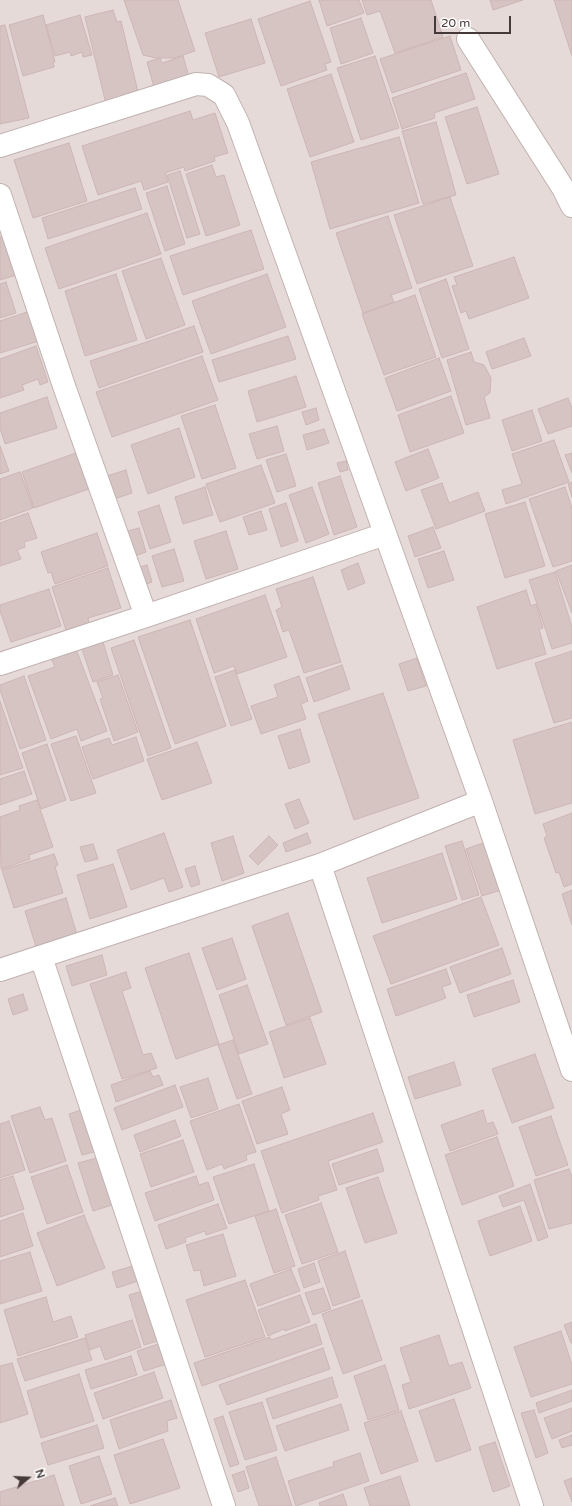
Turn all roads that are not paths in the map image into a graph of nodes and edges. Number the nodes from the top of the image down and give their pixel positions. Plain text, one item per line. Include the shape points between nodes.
1 (468, 38) dead end
2 (0, 146) edge
3 (0, 195) edge
4 (572, 206) edge
5 (384, 534) junction
6 (146, 616) junction
7 (0, 664) edge
8 (481, 801) junction
9 (320, 865) junction
10 (41, 957) junction
11 (0, 970) edge
12 (572, 1070) edge
13 (224, 1506) edge
14 (532, 1506) edge

1 - 4 street
2 - 5 street via 196,84 208,85 224,95 238,123
3 - 6 street via 64,386
5 - 6 street
5 - 8 street
6 - 7 street
8 - 9 street
8 - 12 street
9 - 10 street
9 - 14 street
10 - 11 street
10 - 13 street

